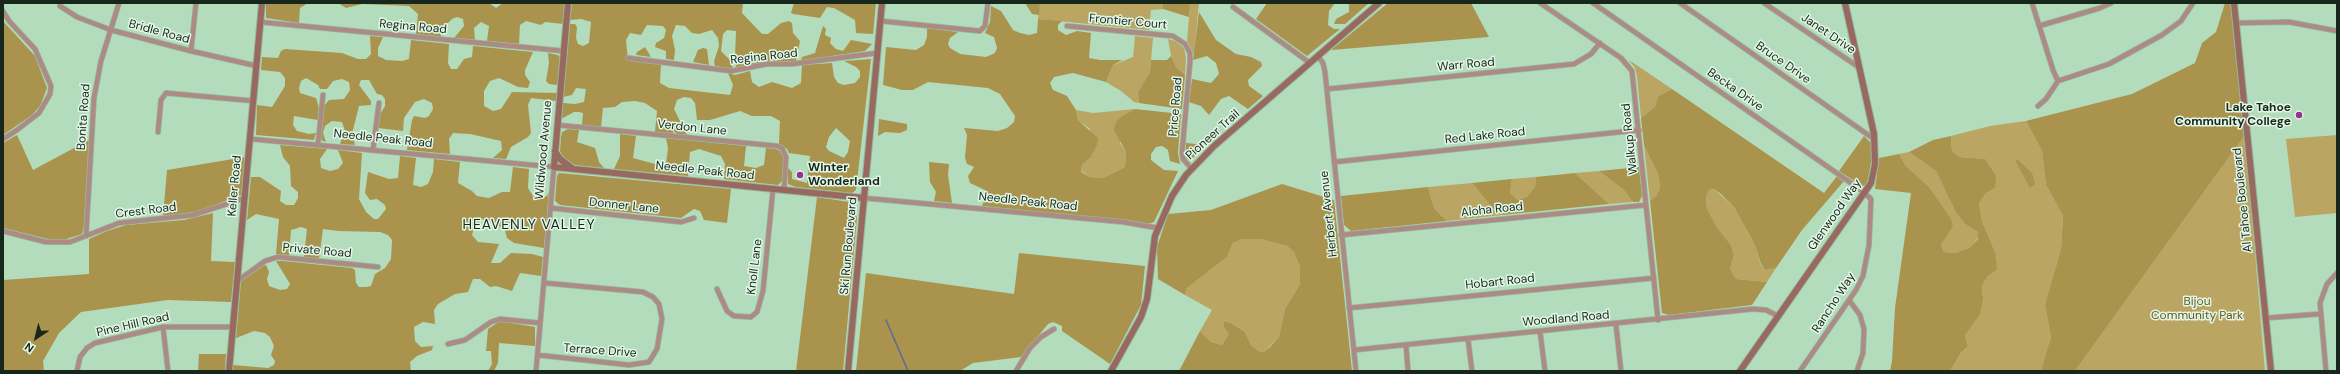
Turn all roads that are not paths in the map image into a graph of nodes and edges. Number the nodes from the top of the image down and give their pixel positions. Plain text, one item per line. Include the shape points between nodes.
1 (119, 3) edge
2 (196, 3) edge
3 (262, 3) edge
4 (568, 3) edge
5 (882, 3) edge
6 (988, 3) edge
7 (1379, 3) edge
8 (1540, 3) edge
9 (1593, 3) edge
10 (1680, 3) edge
11 (1764, 3) edge
12 (1845, 3) edge
13 (2032, 3) edge
14 (2111, 3) edge
15 (2193, 3) edge
16 (2234, 3) edge
17 (60, 6) dead end
18 (1233, 7) dead end
19 (3, 11) edge
20 (880, 20) junction
21 (260, 22) junction
22 (2236, 23) junction
23 (1067, 26) dead end
24 (2039, 26) junction
25 (111, 30) junction
26 (2337, 31) edge
27 (1600, 43) junction
28 (1185, 44) joint
29 (192, 51) junction
30 (564, 51) junction
31 (877, 53) junction
32 (1318, 56) junction
33 (628, 58) dead end
34 (1310, 63) junction
35 (257, 66) junction
36 (1860, 68) junction
37 (2058, 81) junction
38 (1327, 89) junction
39 (323, 95) dead end
40 (254, 100) junction
41 (379, 103) dead end
42 (2038, 106) dead end
43 (557, 125) junction
44 (1639, 130) junction
45 (158, 132) dead end
46 (3, 139) edge
47 (251, 139) junction
48 (1874, 139) junction
49 (318, 144) junction
50 (373, 150) junction
51 (555, 151) junction
52 (1334, 162) junction
53 (554, 166) junction
54 (1191, 168) junction
55 (573, 169) junction
56 (773, 189) junction
57 (784, 190) junction
58 (1866, 193) junction
59 (245, 198) junction
60 (864, 198) junction
61 (1646, 204) junction
62 (551, 208) junction
63 (694, 218) dead end
64 (1158, 228) junction
65 (3, 231) edge
66 (1341, 235) junction
67 (86, 236) junction
68 (378, 267) dead end
69 (2337, 273) edge
70 (1654, 278) junction
71 (236, 282) junction
72 (545, 283) junction
73 (717, 289) dead end
74 (1850, 300) junction
75 (1349, 308) junction
76 (2320, 314) junction
77 (1778, 316) junction
78 (2266, 318) junction
79 (1658, 320) junction
80 (540, 323) junction
81 (1616, 325) junction
82 (164, 327) junction
83 (233, 327) junction
84 (1054, 329) dead end
85 (1540, 331) junction
86 (1468, 339) junction
87 (448, 344) dead end
88 (1406, 345) junction
89 (1354, 350) junction
90 (538, 355) junction
91 (77, 371) edge
92 (168, 371) edge
93 (229, 371) edge
94 (536, 371) edge
95 (848, 371) edge
96 (1016, 371) edge
97 (1111, 371) edge
98 (1356, 371) edge
99 (1408, 371) edge
100 (1472, 371) edge
101 (1545, 371) edge
102 (1621, 371) edge
103 (1740, 371) edge
104 (1800, 371) edge
105 (1857, 371) edge
106 (2271, 371) edge
107 (2326, 371) edge

1 - 25 street, Bonita Road
2 - 29 street
3 - 21 street, Keller Road
4 - 30 street, Wildwood Avenue
5 - 20 street, Ski Run Boulevard
6 - 20 street via 985,26 980,31
7 - 32 street, Pioneer Trail
8 - 27 street, Walkup Road
9 - 58 street, Becka Drive
10 - 48 street, Bruce Drive
11 - 36 street, Janet Drive
12 - 36 street, Glenwood Way
13 - 24 street
14 - 24 street
15 - 37 street via 2181,21 2140,49 2103,67
16 - 22 street, Al Tahoe Boulevard
17 - 25 street, Bridle Road via 77,17
18 - 34 street
19 - 46 street via 35,49 51,86 50,94 39,113
20 - 31 street, Ski Run Boulevard
21 - 30 street, Regina Road
21 - 35 street, Keller Road
22 - 26 street via 2289,22
22 - 78 street, Al Tahoe Boulevard
23 - 28 street, Frontier Court via 1173,36
24 - 37 street
25 - 29 street, Bridle Road
25 - 67 street, Bonita Road via 101,61 94,98
27 - 38 street, Warr Road via 1591,54 1574,64
27 - 44 street, Walkup Road via 1626,62 1632,71
28 - 54 street, Price Road via 1190,52 1190,62 1182,153 1183,159
29 - 35 street, Bridle Road
30 - 43 street, Wildwood Avenue
31 - 33 street, Regina Road via 792,64 767,64 731,71
31 - 60 street, Ski Run Boulevard
32 - 34 street, Pioneer Trail
32 - 38 street, Herbert Avenue via 1325,67
34 - 54 street, Pioneer Trail
35 - 40 street, Keller Road
36 - 48 street, Glenwood Way
37 - 42 street
38 - 52 street, Herbert Avenue
39 - 49 street
40 - 45 street via 166,94 162,100
40 - 47 street, Keller Road
41 - 50 street
43 - 51 street, Wildwood Avenue
43 - 57 street, Verdon Lane via 777,146 782,148 786,157
44 - 52 street, Red Lake Road
44 - 61 street, Walkup Road
47 - 49 street, Needle Peak Road
47 - 59 street, Keller Road
48 - 58 street, Glenwood Way via 1873,176
49 - 50 street, Needle Peak Road
50 - 53 street, Needle Peak Road
51 - 53 street, Wildwood Avenue
51 - 55 street via 560,159
52 - 66 street, Herbert Avenue
53 - 55 street, Needle Peak Road
53 - 62 street, Wildwood Avenue
54 - 64 street, Pioneer Trail via 1172,196
55 - 56 street, Needle Peak Road
56 - 57 street, Needle Peak Road
56 - 73 street, Knoll Lane via 763,291 757,312 751,317 734,316 727,311
57 - 60 street, Needle Peak Road
58 - 74 street, Rancho Way via 1871,202 1866,267 1861,282
58 - 77 street, Glenwood Way
59 - 67 street, Crest Road via 193,215 119,223
59 - 71 street, Keller Road
60 - 64 street, Needle Peak Road via 1123,222
60 - 95 street, Ski Run Boulevard
61 - 66 street, Aloha Road
61 - 70 street, Walkup Road
62 - 63 street, Donner Lane via 681,222
62 - 72 street, Wildwood Avenue
64 - 97 street, Pioneer Trail via 1153,243 1145,308 1132,337
65 - 67 street, Crest Road via 58,243
66 - 75 street, Herbert Avenue
68 - 71 street, Private Road via 278,257 265,261
69 - 76 street via 2322,294
70 - 75 street, Hobart Road
70 - 79 street, Walkup Road
71 - 83 street, Keller Road
72 - 80 street, Wildwood Avenue
72 - 90 street, Terrace Drive via 643,292 659,304 662,319 657,349 649,362 629,365
74 - 104 street, Rancho Way
74 - 105 street via 1860,315 1864,329 1863,353
75 - 89 street, Herbert Avenue
76 - 78 street
76 - 107 street
77 - 79 street, Woodland Road via 1766,310 1753,309
77 - 103 street, Glenwood Way
78 - 106 street, Al Tahoe Boulevard
79 - 81 street, Woodland Road
80 - 87 street via 500,318 465,340
80 - 90 street, Wildwood Avenue
81 - 85 street, Woodland Road
81 - 102 street
82 - 83 street, Pine Hill Road
82 - 91 street, Pine Hill Road via 95,343 80,356
82 - 92 street
83 - 93 street, Keller Road
84 - 96 street via 1030,348
85 - 86 street, Woodland Road
85 - 101 street
86 - 88 street, Woodland Road
86 - 100 street
88 - 89 street, Woodland Road
88 - 99 street
89 - 98 street, Herbert Avenue
90 - 94 street, Wildwood Avenue

